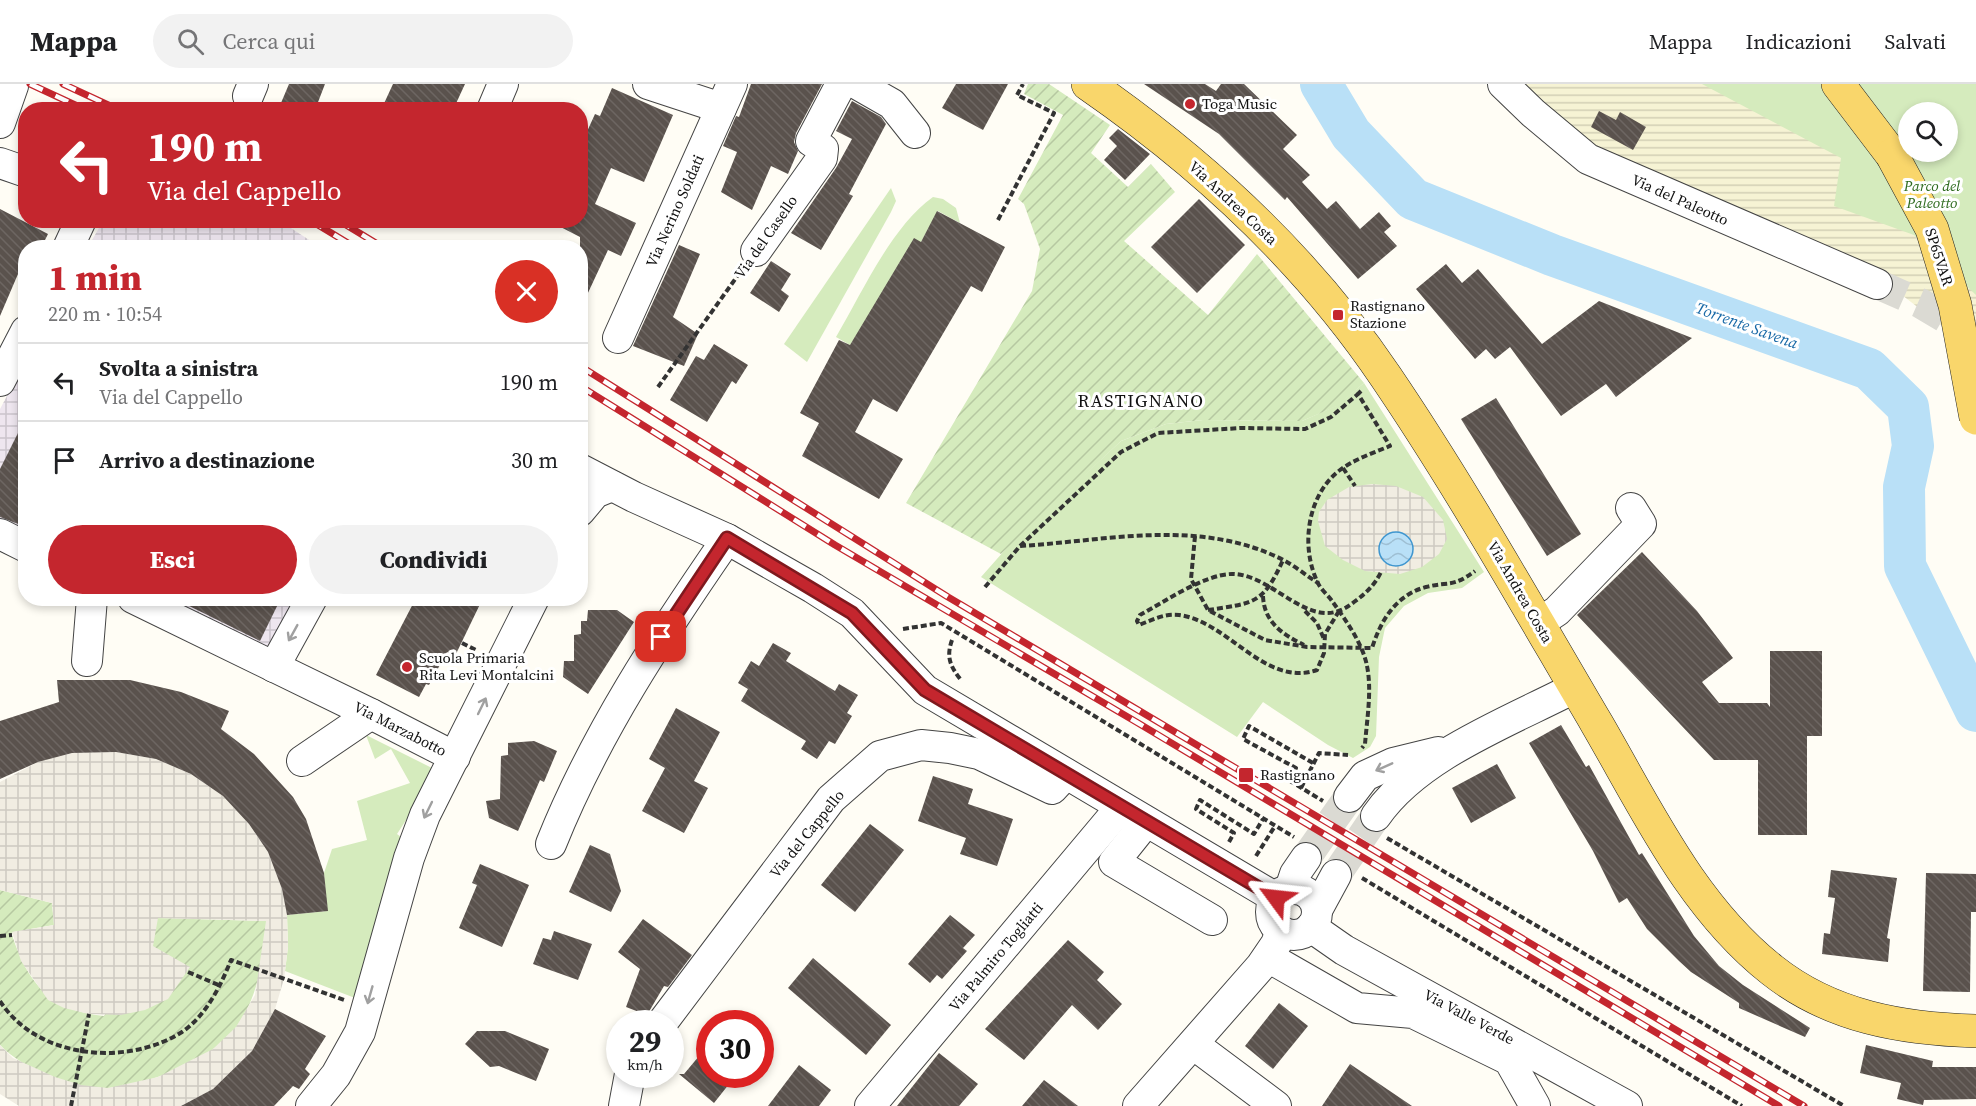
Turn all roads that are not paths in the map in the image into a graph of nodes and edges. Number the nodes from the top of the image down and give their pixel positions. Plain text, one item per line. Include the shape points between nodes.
1 (503, 84) edge
2 (648, 84) edge
3 (841, 84) edge
4 (856, 84) edge
5 (1088, 84) edge
6 (1503, 84) edge
7 (1838, 84) edge
8 (14, 86) dead end
9 (726, 96) edge
10 (495, 102) edge
11 (0, 123) edge
12 (915, 133) dead end
13 (0, 163) edge
14 (18, 169) edge
15 (756, 251) road end
16 (1877, 284) tunnel mouth
17 (618, 338) dead end
18 (18, 346) edge
19 (0, 381) edge
20 (1976, 418) edge
21 (588, 474) edge
22 (612, 486) junction
23 (588, 502) edge
24 (1631, 508) dead end
25 (0, 534) edge
26 (727, 538) junction
27 (18, 543) edge
28 (91, 606) edge
29 (149, 606) edge
30 (308, 606) edge
31 (530, 606) edge
32 (1539, 623) junction
33 (87, 661) dead end
34 (274, 667) junction
35 (1576, 687) junction
36 (371, 714) junction
37 (1461, 746) junction
38 (455, 757) junction
39 (302, 761) dead end
40 (1066, 774) junction
41 (1340, 801) tunnel mouth
42 (1134, 814) junction
43 (1379, 826) tunnel mouth
44 (551, 844) dead end
45 (1306, 858) tunnel mouth
46 (1336, 874) tunnel mouth
47 (1283, 893) junction
48 (1314, 919) junction
49 (1212, 920) dead end
50 (1275, 944) junction
51 (672, 1010) edge
52 (1976, 1031) edge
53 (1193, 1044) junction
54 (627, 1088) edge
55 (311, 1106) edge
56 (624, 1106) edge
57 (870, 1106) edge
58 (1138, 1106) edge
59 (1276, 1106) edge
60 (1534, 1106) edge
61 (1628, 1106) edge

1 - 10 street
2 - 9 street
3 - 15 street, Via del Casello via 811,141 823,149 822,158
4 - 12 street via 892,104
5 - 32 main road, Via Andrea Costa via 1158,136 1229,197 1272,238 1338,315 1421,430
6 - 16 street, Via del Paleotto via 1588,159
7 - 20 main road, SP65VAR, bridge via 1892,155 1932,229 1955,305
8 - 11 street
9 - 17 street, Via Nerino Soldati
13 - 14 street
18 - 19 street
21 - 22 street
22 - 23 street via 595,493
22 - 26 street via 654,513
24 - 32 street via 1641,524 1557,611
25 - 27 street
26 - 40 street via 852,613 925,690
26 - 44 street via 627,690 586,763
28 - 33 street
29 - 34 street, Via Marzabotto
30 -> 34 street
38 -> 31 street
32 - 35 main road, Via Andrea Costa
34 - 36 street, Via Marzabotto
35 - 37 street
35 - 52 main road, Via Andrea Costa via 1683,873 1714,912 1773,971 1830,1005 1860,1016
36 - 38 street, Via Marzabotto
36 - 39 street
37 -> 41 street via 1383,767 1365,776
37 - 43 street via 1387,799
38 -> 55 street, Via Marzabotto via 425,815 409,858 360,1032 348,1056
40 - 42 street
40 - 51 street, Via del Cappello via 1053,789 979,754 950,748 921,745 880,756 831,799
42 - 47 street
42 - 49 street via 1113,862
42 - 57 street, Via Palmiro Togliatti
45 - 47 street
46 - 48 street
47 - 48 street, Via Valle Verde via 1305,891 1315,903
47 - 50 street via 1272,904
48 - 50 street
48 - 61 street, Via Valle Verde via 1344,950
50 - 53 street
50 - 60 street via 1357,1008 1413,1013 1509,1060
53 - 58 street
53 - 59 street
54 - 56 street

